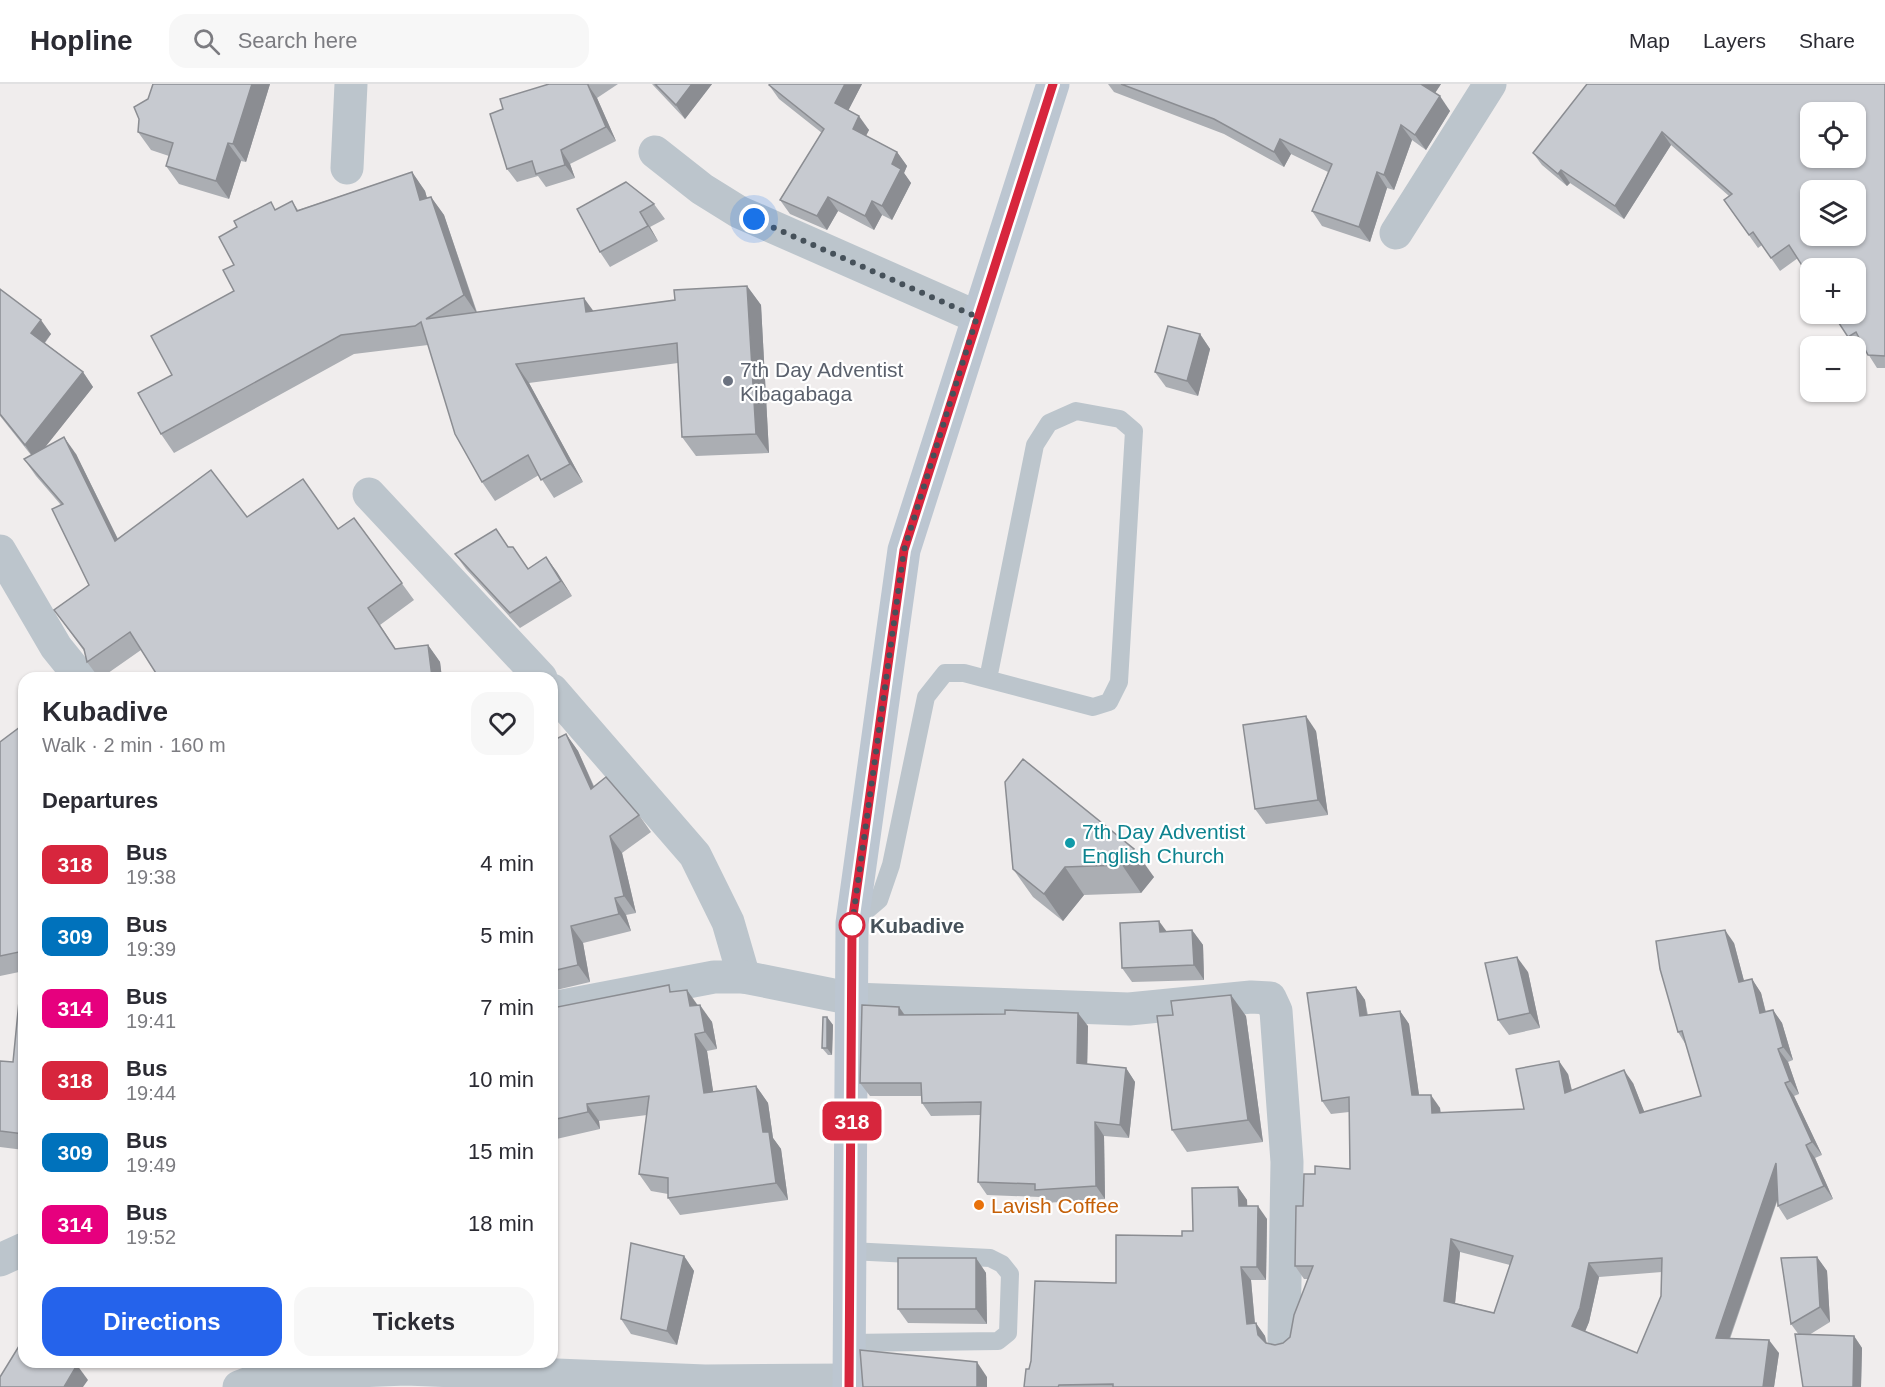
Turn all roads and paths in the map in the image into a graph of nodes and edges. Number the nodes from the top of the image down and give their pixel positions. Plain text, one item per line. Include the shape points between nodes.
1 (351, 84) edge
2 (1053, 84) edge
3 (1490, 84) edge
4 (655, 152) dead end
5 (347, 168) dead end
6 (1396, 233) dead end
7 (977, 317) junction
8 (369, 494) dead end
9 (0, 551) edge
10 (76, 672) edge
11 (535, 672) edge
12 (988, 679) junction
13 (558, 697) edge
14 (852, 923) junction
15 (744, 977) junction
16 (853, 999) junction
17 (558, 1007) edge
18 (850, 1251) junction
19 (18, 1252) edge
20 (0, 1260) edge
21 (1284, 1340) edge
22 (849, 1343) junction
23 (849, 1383) edge
24 (705, 1384) edge
25 (239, 1387) edge

1 - 5 street
2 - 7 main road
3 - 6 street
4 - 7 street via 739,212
7 - 14 main road via 904,550
8 - 11 street
9 - 10 street via 56,647
12 - 12 lane via 1035,445 1048,423 1076,411 1120,420 1134,431 1119,682 1109,702 1093,707
12 - 14 lane via 945,673 926,697 891,866 879,900
13 - 15 street via 696,855 728,922
14 - 16 main road
15 - 16 street
15 - 17 street via 714,977
16 - 18 main road
16 - 21 street via 1129,1009 1270,998 1276,1011 1287,1162
18 - 22 main road
18 - 22 lane via 990,1258 1002,1264 1010,1275 1008,1333 998,1341
19 - 20 street
22 - 23 main road
23 - 24 street
24 - 25 street via 406,1369 307,1373

